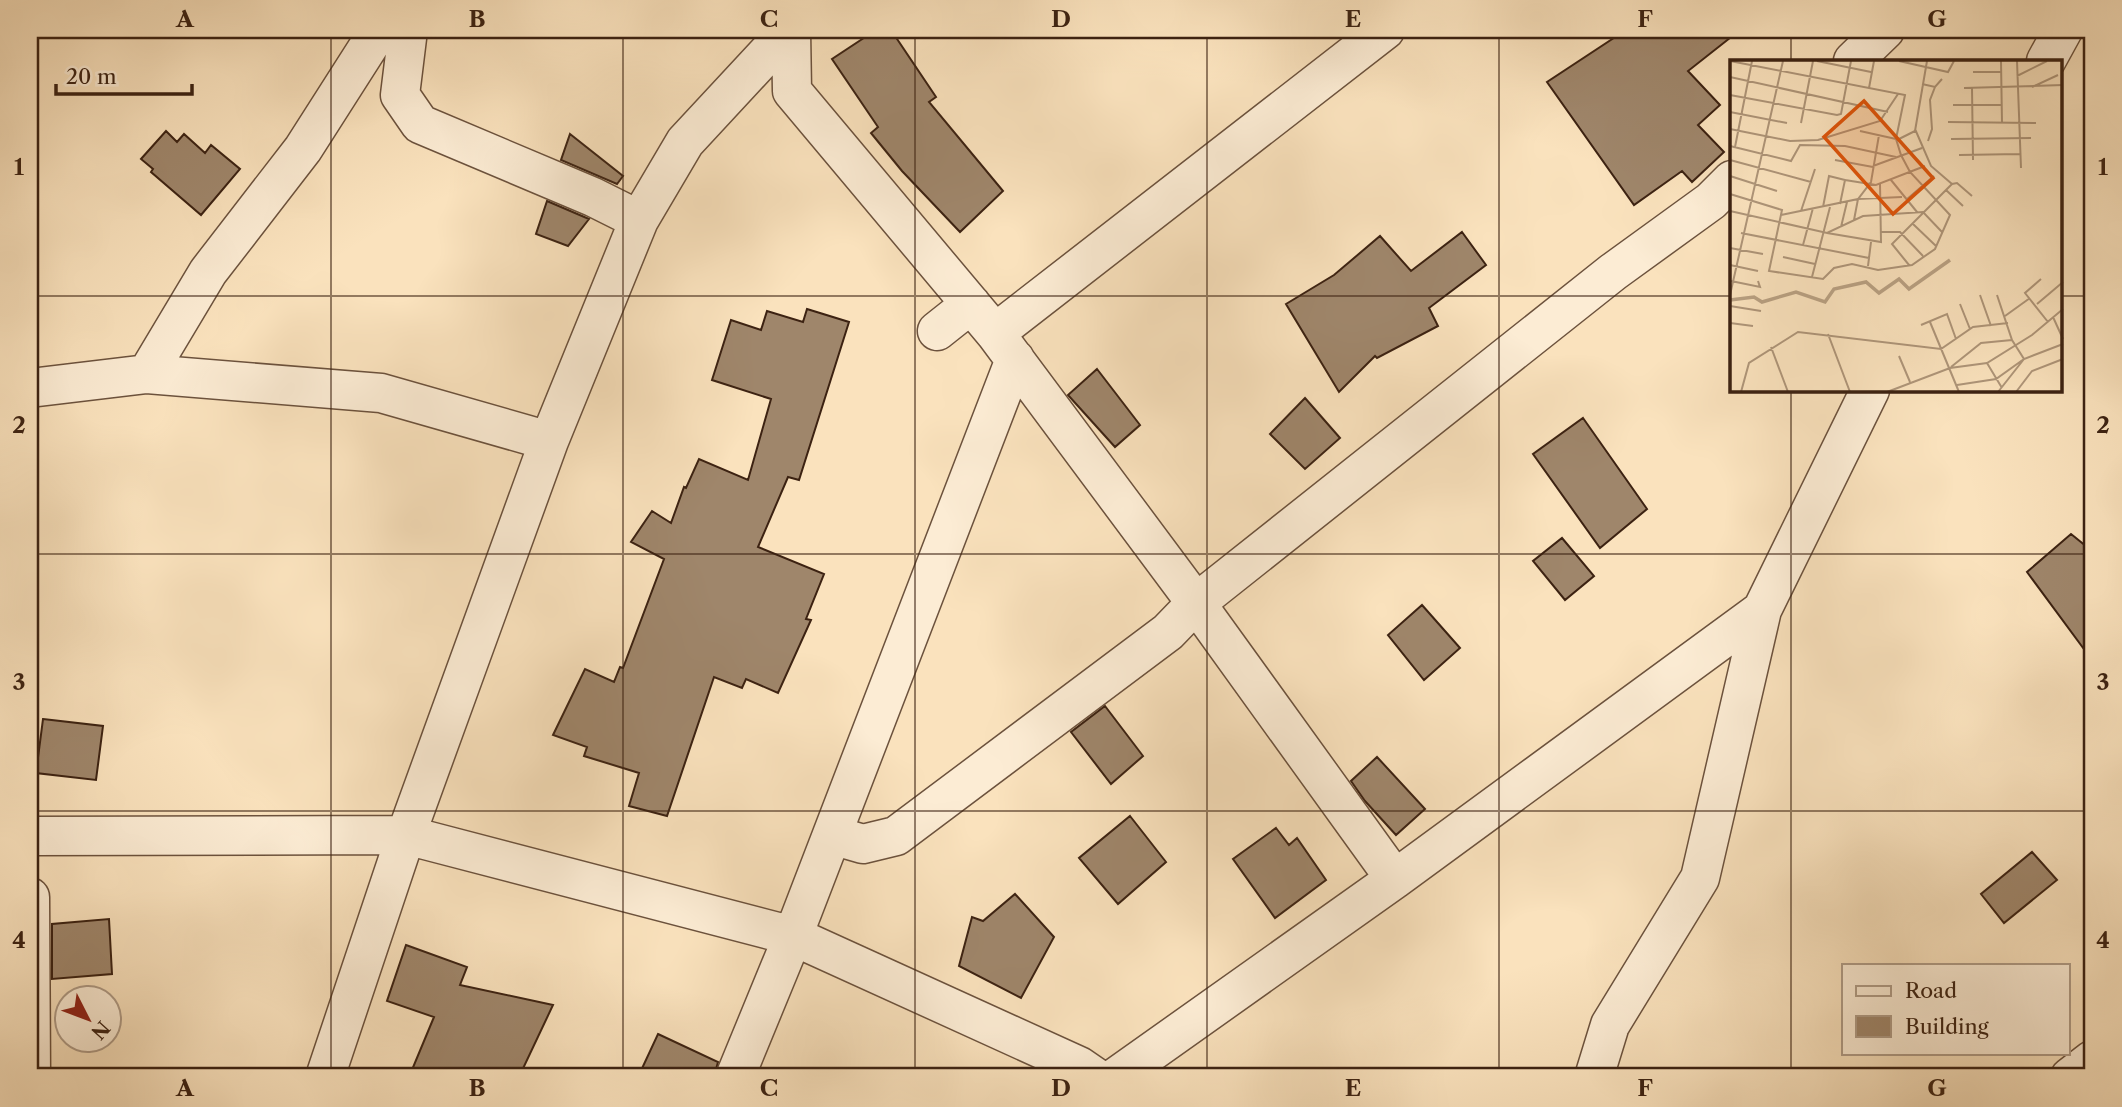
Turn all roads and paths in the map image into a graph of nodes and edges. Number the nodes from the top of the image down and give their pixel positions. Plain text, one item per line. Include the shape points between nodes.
1 (379, 30) edge
2 (408, 30) edge
3 (790, 30) edge
4 (1385, 30) edge
5 (1885, 30) edge
6 (2063, 30) edge
7 (1854, 60) edge
8 (2047, 60) edge
9 (1730, 182) edge
10 (639, 220) junction
11 (971, 304) junction
12 (937, 331) dead end
13 (1005, 346) junction
14 (148, 374) junction
15 (30, 388) edge
16 (1869, 392) edge
17 (549, 441) junction
18 (1196, 603) junction
19 (1762, 610) junction
20 (406, 835) junction
21 (832, 835) junction
22 (30, 836) edge
23 (1395, 878) junction
24 (30, 897) edge
25 (793, 936) junction
26 (2092, 1060) edge
27 (1083, 1074) edge
28 (31, 1077) edge
29 (325, 1077) edge
30 (734, 1077) edge
31 (1116, 1077) edge
32 (1594, 1077) edge
33 (2070, 1077) edge

1 - 14 street via 303,149 208,272
2 - 10 street via 400,95 419,124
3 - 10 street via 685,142
3 - 11 street via 792,91
4 - 13 street
5 - 7 street
6 - 8 street
9 - 18 street
10 - 17 street
11 - 12 street
11 - 13 street
13 - 18 street
13 - 21 street
14 - 15 street
14 - 17 street via 381,393
16 - 19 street
17 - 20 street
18 - 21 street via 1168,632 896,836 863,844
18 - 23 street
19 - 23 street
19 - 32 street via 1700,878 1610,1025
20 - 22 street
20 - 25 street
20 - 29 street
21 - 25 street
23 - 31 street
24 - 28 street
25 - 27 street
25 - 30 street
26 - 33 street

